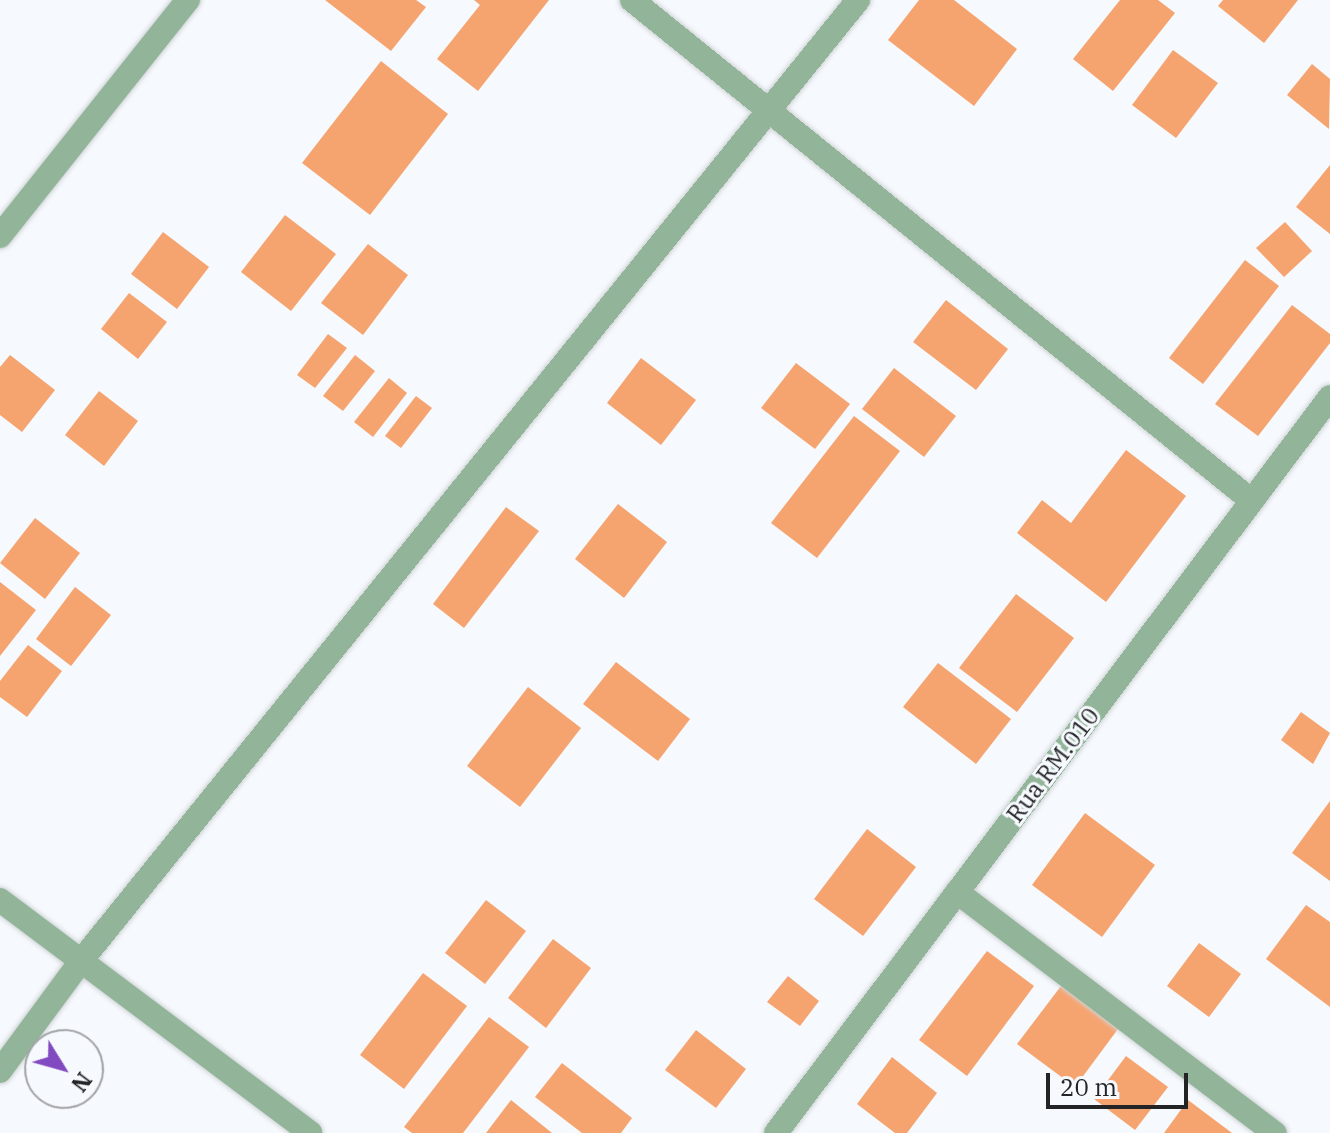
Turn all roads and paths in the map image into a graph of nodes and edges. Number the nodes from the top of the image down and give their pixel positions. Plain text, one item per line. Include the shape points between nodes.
1 (188, 0) edge
2 (632, 0) edge
3 (858, 0) edge
4 (765, 112) junction
5 (0, 236) edge
6 (1330, 397) edge
7 (1252, 501) junction
8 (957, 892) junction
9 (0, 900) edge
10 (81, 961) junction
11 (0, 1071) edge
12 (310, 1133) edge
13 (776, 1133) edge
14 (1275, 1133) edge

1 - 5 street
2 - 4 street
3 - 4 street
4 - 7 street
4 - 10 street
6 - 7 street, Rua RM.010
7 - 8 street, Rua RM.010
8 - 13 street, Rua RM.010
8 - 14 street
9 - 10 street
10 - 11 street
10 - 12 street

